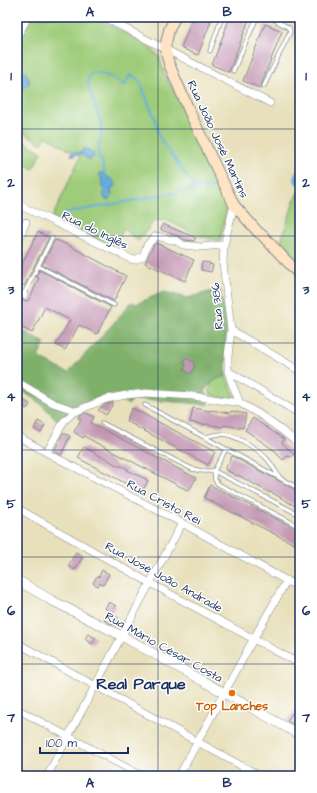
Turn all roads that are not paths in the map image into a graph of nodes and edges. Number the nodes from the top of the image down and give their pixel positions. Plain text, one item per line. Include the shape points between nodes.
1 (28, 17) edge
2 (104, 17) edge
3 (175, 17) edge
4 (222, 17) edge
5 (257, 17) edge
6 (270, 17) edge
7 (17, 37) edge
8 (165, 48) junction
9 (210, 51) dead end
10 (233, 71) dead end
11 (264, 86) dead end
12 (270, 103) dead end
13 (17, 204) edge
14 (234, 206) junction
15 (26, 222) dead end
16 (52, 238) dead end
17 (17, 244) edge
18 (224, 245) junction
19 (38, 266) junction
20 (300, 275) edge
21 (20, 294) edge
22 (114, 305) dead end
23 (231, 330) junction
24 (300, 370) edge
25 (228, 371) junction
26 (17, 381) edge
27 (240, 403) junction
28 (145, 405) dead end
29 (77, 411) junction
30 (300, 414) edge
31 (102, 423) dead end
32 (17, 436) edge
33 (204, 437) junction
34 (300, 445) edge
35 (226, 449) junction
36 (47, 452) junction
37 (214, 471) junction
38 (280, 478) junction
39 (300, 489) edge
40 (17, 508) edge
41 (300, 515) edge
42 (182, 523) junction
43 (300, 526) edge
44 (17, 580) edge
45 (287, 580) junction
46 (150, 583) junction
47 (300, 588) edge
48 (122, 636) junction
49 (254, 638) junction
50 (17, 643) edge
51 (300, 664) edge
52 (96, 685) junction
53 (224, 694) junction
54 (17, 709) edge
55 (300, 735) edge
56 (68, 737) junction
57 (198, 742) junction
58 (17, 773) edge
59 (22, 776) edge
60 (47, 776) edge
61 (142, 776) edge
62 (179, 776) edge
63 (260, 776) edge

1 - 7 street
2 - 8 street
3 - 8 main road
4 - 9 lane
5 - 10 lane
6 - 11 lane via 289,28 290,32
8 - 12 street
8 - 14 main road, Rua João José Martins via 172,71
13 - 18 street, Rua do Inglês via 134,260 143,256 147,245 156,236 183,245
14 - 18 street, Rua 386
14 - 20 main road, Rua João José Martins
15 - 17 street
16 - 19 lane
18 - 23 street, Rua 386
19 - 21 lane
19 - 22 lane
23 - 24 street
23 - 25 street, Rua 386
25 - 27 street, Rua 386
25 - 30 street
26 - 29 street via 53,402
27 - 29 street via 146,393 114,397
27 - 34 street
28 - 33 lane
29 - 36 street via 64,421
31 - 37 lane via 192,469
32 - 36 street, Rua Cristo Rei
33 - 35 lane
33 - 38 lane via 222,434 245,442 268,460
35 - 37 lane
35 - 38 lane
36 - 42 street, Rua Cristo Rei
37 - 41 lane
37 - 43 lane via 218,484
38 - 39 lane
40 - 46 street, Rua José João Andrade
42 - 45 street, Rua Cristo Rei
42 - 46 street
44 - 48 street, Rua Mário César Costa
45 - 47 street, Rua Cristo Rei
45 - 49 street
46 - 48 street
46 - 49 street, Rua José João Andrade
48 - 52 street
48 - 53 street, Rua Mário César Costa
49 - 51 street, Rua José João Andrade
49 - 53 street
50 - 52 street
52 - 56 street
52 - 57 street
53 - 55 street, Rua Mário César Costa
53 - 57 street
54 - 56 street
56 - 60 street
56 - 61 street
57 - 62 street
57 - 63 street
58 - 59 street

